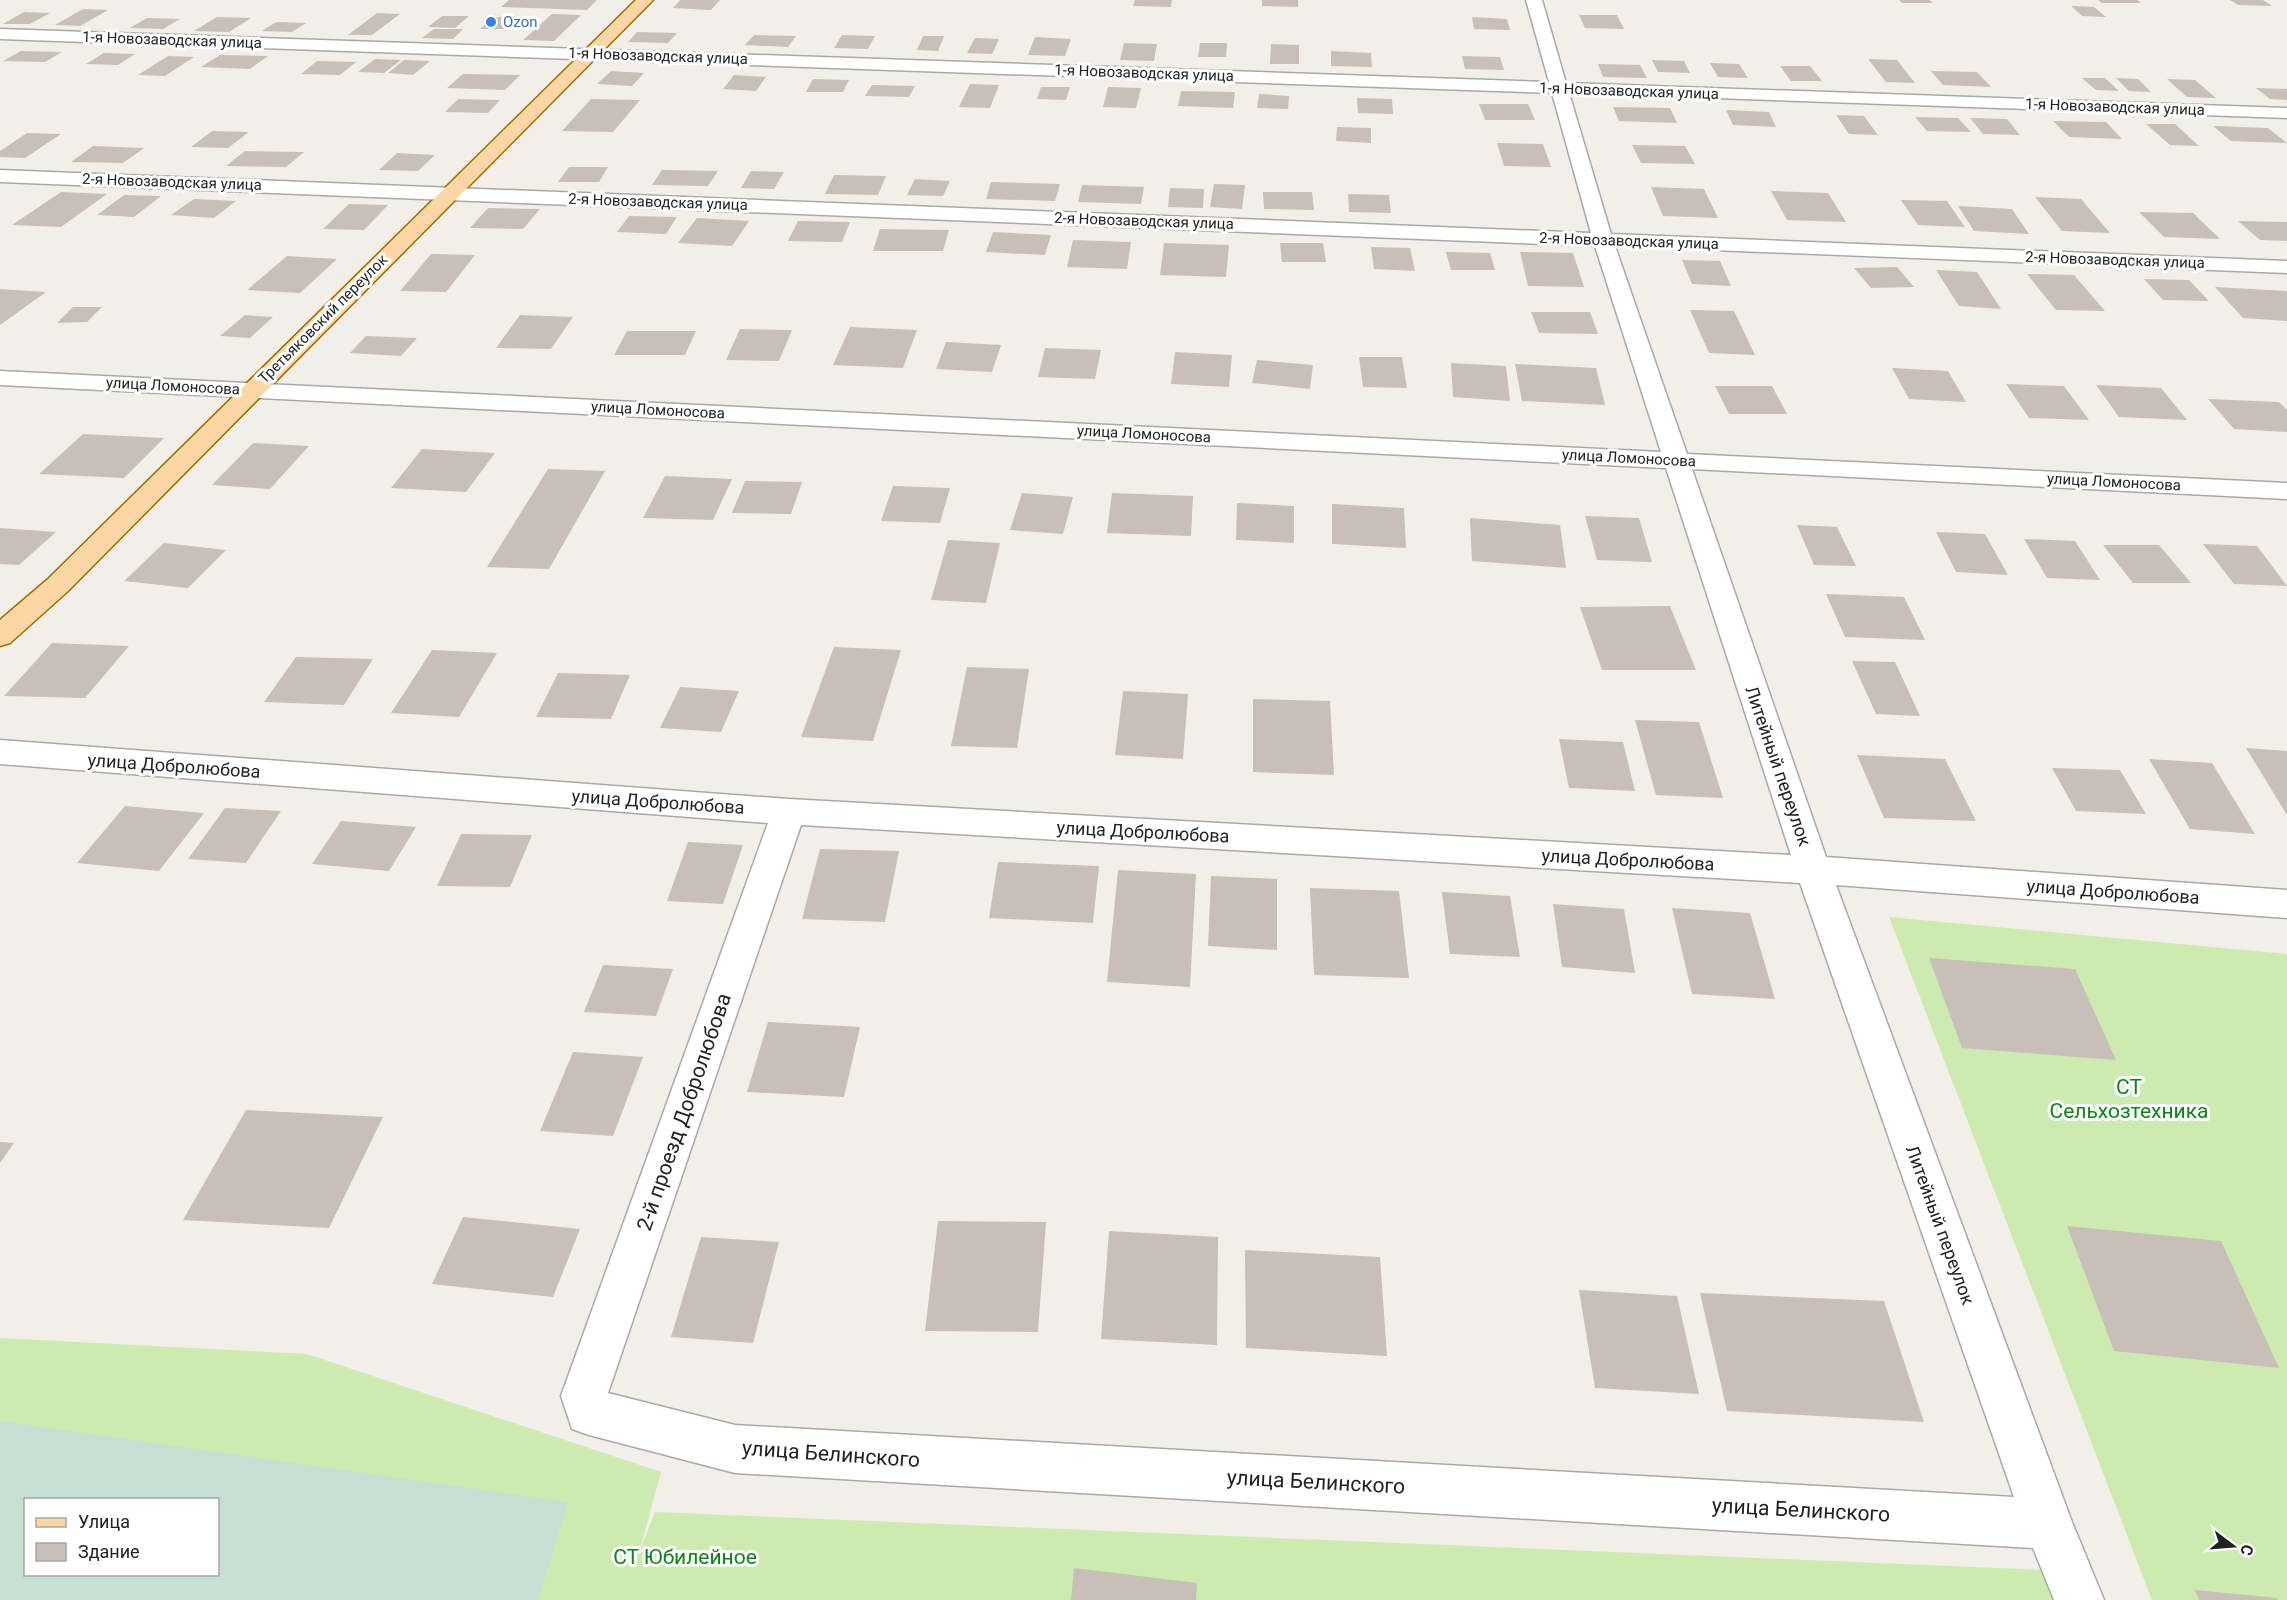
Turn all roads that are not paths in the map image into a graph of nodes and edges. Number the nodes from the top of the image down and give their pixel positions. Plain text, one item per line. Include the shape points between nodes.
1 (645, 0) edge
2 (1534, 0) edge
3 (0, 34) edge
4 (591, 53) junction
5 (1558, 88) junction
6 (2287, 113) edge
7 (0, 176) edge
8 (450, 193) junction
9 (1603, 240) junction
10 (2287, 267) edge
11 (0, 378) edge
12 (252, 390) junction
13 (1676, 460) junction
14 (2287, 491) edge
15 (0, 636) edge
16 (0, 753) edge
17 (789, 812) junction
18 (1813, 870) junction
19 (2287, 904) edge
20 (589, 1412) joint
21 (2048, 1524) junction
22 (2079, 1600) edge

1 - 4 main road, Третьяковский переулок
2 - 5 street, Литейный переулок
3 - 4 street, 1-я Новозаводская улица
4 - 5 street, 1-я Новозаводская улица
4 - 8 main road, Третьяковский переулок
5 - 6 street, 1-я Новозаводская улица
5 - 9 street, Литейный переулок
7 - 8 street, 2-я Новозаводская улица
8 - 9 street, 2-я Новозаводская улица
8 - 12 main road, Третьяковский переулок
9 - 10 street, 2-я Новозаводская улица
9 - 13 street, Литейный переулок
11 - 12 street, улица Ломоносова
12 - 13 street, улица Ломоносова
12 - 15 main road, Третьяковский переулок via 58,585
13 - 14 street, улица Ломоносова
13 - 18 street, Литейный переулок
16 - 17 street, улица Добролюбова
17 - 18 street, улица Добролюбова
17 - 20 street, 2-й проезд Добролюбова via 584,1396
18 - 19 street, улица Добролюбова
18 - 21 street, Литейный переулок
20 - 21 street, улица Белинского via 735,1449
21 - 22 street, Литейный переулок

